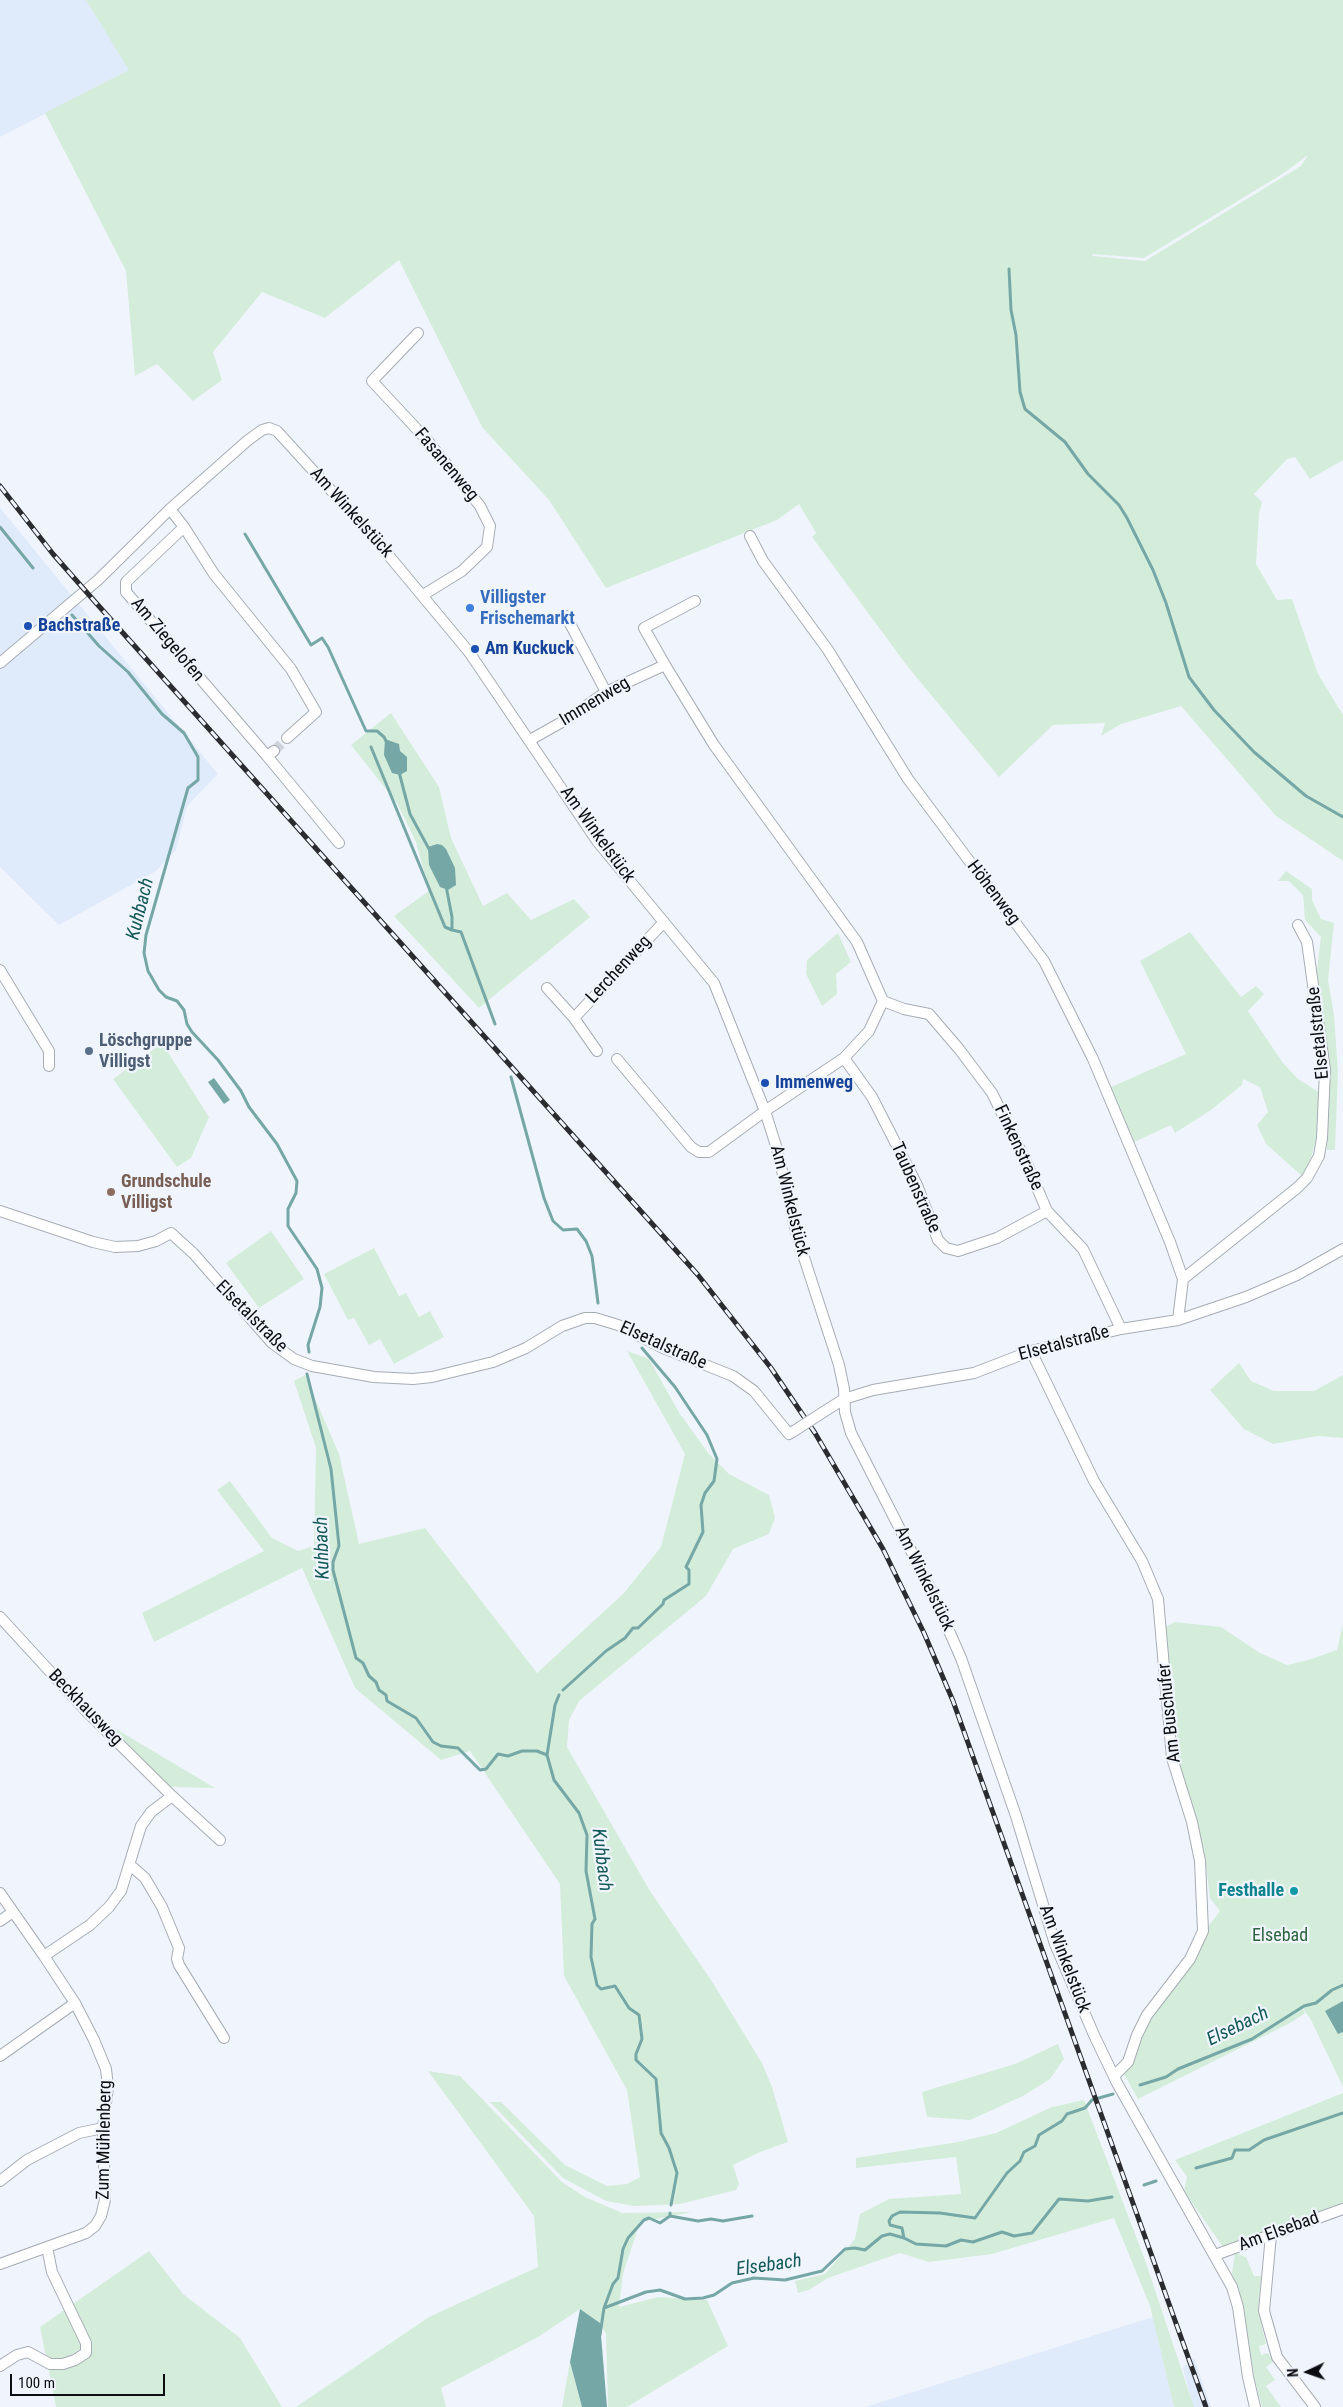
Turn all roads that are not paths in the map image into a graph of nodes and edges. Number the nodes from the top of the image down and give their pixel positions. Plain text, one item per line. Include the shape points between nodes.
1 (418, 333) dead end
2 (170, 509) junction
3 (184, 527) junction
4 (750, 536) dead end
5 (423, 595) junction
6 (695, 601) dead end
7 (566, 616) dead end
8 (0, 662) edge
9 (665, 665) junction
10 (606, 692) junction
11 (287, 738) tunnel mouth
12 (530, 740) junction
13 (339, 843) dead end
14 (664, 922) junction
15 (1298, 925) dead end
16 (0, 970) edge
17 (547, 988) dead end
18 (883, 1001) junction
19 (574, 1018) junction
20 (597, 1051) dead end
21 (844, 1058) junction
22 (617, 1059) dead end
23 (49, 1066) dead end
24 (765, 1111) junction
25 (0, 1211) edge
26 (1047, 1211) junction
27 (1343, 1250) edge
28 (1183, 1278) junction
29 (1178, 1320) junction
30 (1121, 1329) junction
31 (1031, 1351) junction
32 (844, 1399) junction
33 (0, 1617) edge
34 (172, 1796) junction
35 (220, 1840) dead end
36 (130, 1865) junction
37 (0, 1893) edge
38 (13, 1912) junction
39 (0, 1921) edge
40 (44, 1956) junction
41 (75, 2003) junction
42 (224, 2038) dead end
43 (0, 2056) edge
44 (1114, 2076) junction
45 (103, 2128) junction
46 (0, 2181) edge
47 (1343, 2209) edge
48 (1272, 2235) junction
49 (48, 2248) junction
50 (1215, 2255) junction
51 (0, 2264) edge
52 (0, 2366) edge
53 (1255, 2407) edge
54 (1315, 2407) edge

1 - 5 street, Fasanenweg via 372,381 427,440 480,506 490,526 487,547 462,571
2 - 3 street
2 - 5 street, Am Winkelstück via 247,441 269,428 277,431 301,457
2 - 8 street, Am Winkelstück via 98,580
3 - 11 street via 214,574 291,669 316,712
3 - 13 street, Am Ziegelofen via 126,582 126,592 271,753
4 - 28 street, Höhenweg via 763,561 828,650 908,779 1044,961 1093,1059
5 - 12 street, Am Winkelstück via 469,652
6 - 9 street via 644,628
7 - 10 street
9 - 10 street, Immenweg
9 - 18 street via 714,745 857,942
10 - 12 street, Immenweg
12 - 14 street, Am Winkelstück via 597,841
14 - 19 street, Lerchenweg
14 - 24 street, Am Winkelstück via 714,982
15 - 28 street, Elsetalstraße via 1306,942 1325,1070 1319,1156 1308,1178 1297,1188
16 - 23 street via 49,1051
17 - 19 street, Lerchenweg
18 - 21 street via 869,1031
18 - 26 street, Finkenstraße via 929,1014 960,1049 992,1093
19 - 20 street, Lerchenweg
21 - 24 street
21 - 26 street, Taubenstraße via 872,1097 917,1185 938,1240 946,1248 958,1250 997,1238
22 - 24 street via 691,1147 699,1152 709,1152
24 - 32 street, Am Winkelstück via 797,1236 839,1365
25 - 32 street, Elsetalstraße, bridge via 114,1247 138,1246 171,1233 194,1254 272,1343 294,1359 312,1366 374,1377 432,1377 494,1362 526,1348 562,1326 595,1318 618,1324 663,1348 733,1376 754,1392 791,1432
26 - 30 street, Finkenstraße via 1083,1249
27 - 29 street, Elsetalstraße via 1297,1275
28 - 29 street
29 - 30 street, Elsetalstraße
30 - 31 street, Elsetalstraße
31 - 32 street, Elsetalstraße via 974,1373 873,1390
31 - 44 street, Am Buschufer via 1094,1481 1142,1561 1158,1600 1172,1758 1192,1822 1200,1861 1202,1931 1190,1959 1147,2015 1128,2062
32 - 44 street, Am Winkelstück via 851,1433 930,1588 961,1658 1016,1816 1055,1944
33 - 34 street, Beckhausweg via 88,1713
34 - 35 street, Beckhausweg
34 - 36 street via 150,1812 140,1826
36 - 40 street via 121,1890 109,1907 90,1925
36 - 42 street via 145,1878 162,1907 180,1948 179,1965
37 - 38 street, Zum Mühlenberg
38 - 39 street
38 - 40 street, Zum Mühlenberg
40 - 41 street, Zum Mühlenberg
41 - 43 street
41 - 45 street, Zum Mühlenberg via 106,2069 108,2087
44 - 50 street, Am Winkelstück
45 - 46 street via 79,2133 27,2160
45 - 49 street, Zum Mühlenberg via 105,2200 101,2216 86,2233
47 - 48 street, Am Elsebad
48 - 50 street, Am Elsebad
48 - 54 street via 1264,2311 1277,2357
49 - 51 street, Zum Mühlenberg
49 - 52 street via 52,2272 86,2343 86,2353 75,2360 50,2364 28,2352
50 - 53 street, Am Winkelstück via 1232,2287 1238,2307

